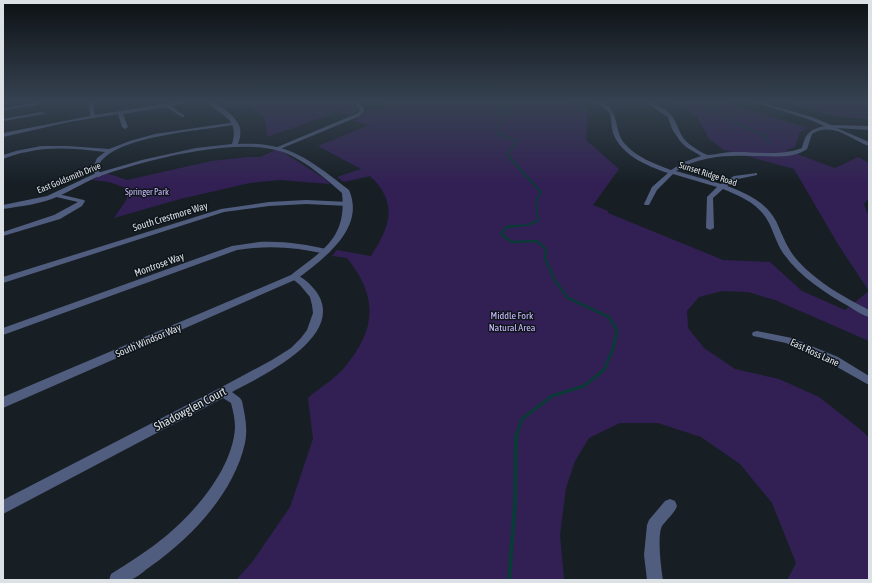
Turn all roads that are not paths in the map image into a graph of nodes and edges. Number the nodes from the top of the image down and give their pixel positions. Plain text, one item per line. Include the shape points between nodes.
1 (19, 129) edge
2 (200, 129) edge
3 (237, 129) edge
4 (324, 129) edge
5 (614, 129) edge
6 (675, 129) edge
7 (822, 129) edge
8 (838, 129) edge
9 (3, 135) edge
10 (869, 144) edge
11 (235, 145) junction
12 (278, 148) junction
13 (108, 151) junction
14 (705, 156) junction
15 (3, 157) edge
16 (671, 172) junction
17 (755, 174) dead end
18 (99, 175) junction
19 (721, 187) junction
20 (54, 195) junction
21 (349, 204) junction
22 (648, 204) dead end
23 (3, 207) edge
24 (710, 228) dead end
25 (3, 234) edge
26 (326, 252) junction
27 (294, 277) junction
28 (3, 280) edge
29 (869, 314) edge
30 (3, 332) edge
31 (757, 334) dead end
32 (869, 381) edge
33 (223, 392) junction
34 (3, 403) edge
35 (670, 506) dead end
36 (3, 507) edge
37 (117, 580) edge
38 (655, 580) edge

1 - 9 street
2 - 13 street via 142,139
3 - 11 street via 239,136
4 - 12 street
5 - 16 street, Sunset Ridge Road via 621,145 642,161
6 - 14 street via 688,146
7 - 14 street via 813,131 804,149 796,152 776,155 732,153
8 - 10 street
11 - 12 street, East Goldsmith Drive via 258,144
11 - 18 street, East Goldsmith Drive via 160,158
12 - 21 street, East Goldsmith Drive via 290,152 346,192
13 - 15 street via 58,146
13 - 18 street via 100,156 94,166
14 - 16 street
16 - 19 street, Sunset Ridge Road
16 - 22 street via 652,191
17 - 19 street via 736,177
18 - 20 street, East Goldsmith Drive
19 - 24 street via 710,197
19 - 29 street, Sunset Ridge Road via 756,203 770,216 786,253 805,274 831,294
20 - 23 street, East Goldsmith Drive
20 - 25 street via 82,202 57,217
21 - 26 street via 339,239
21 - 28 street, South Crestmore Way via 306,202 223,210
26 - 27 street, South Windsor Way
26 - 30 street, Montrose Way via 275,242 235,248
27 - 33 street, Shadowglen Court via 306,284 315,296 317,310 312,327 304,340 287,357
27 - 34 street, South Windsor Way
31 - 32 street, East Ross Lane via 788,340 834,360
33 - 36 street, Shadowglen Court
33 - 37 street via 236,401 241,428 236,455 223,482 193,520 172,541
35 - 38 street via 654,526 652,555

